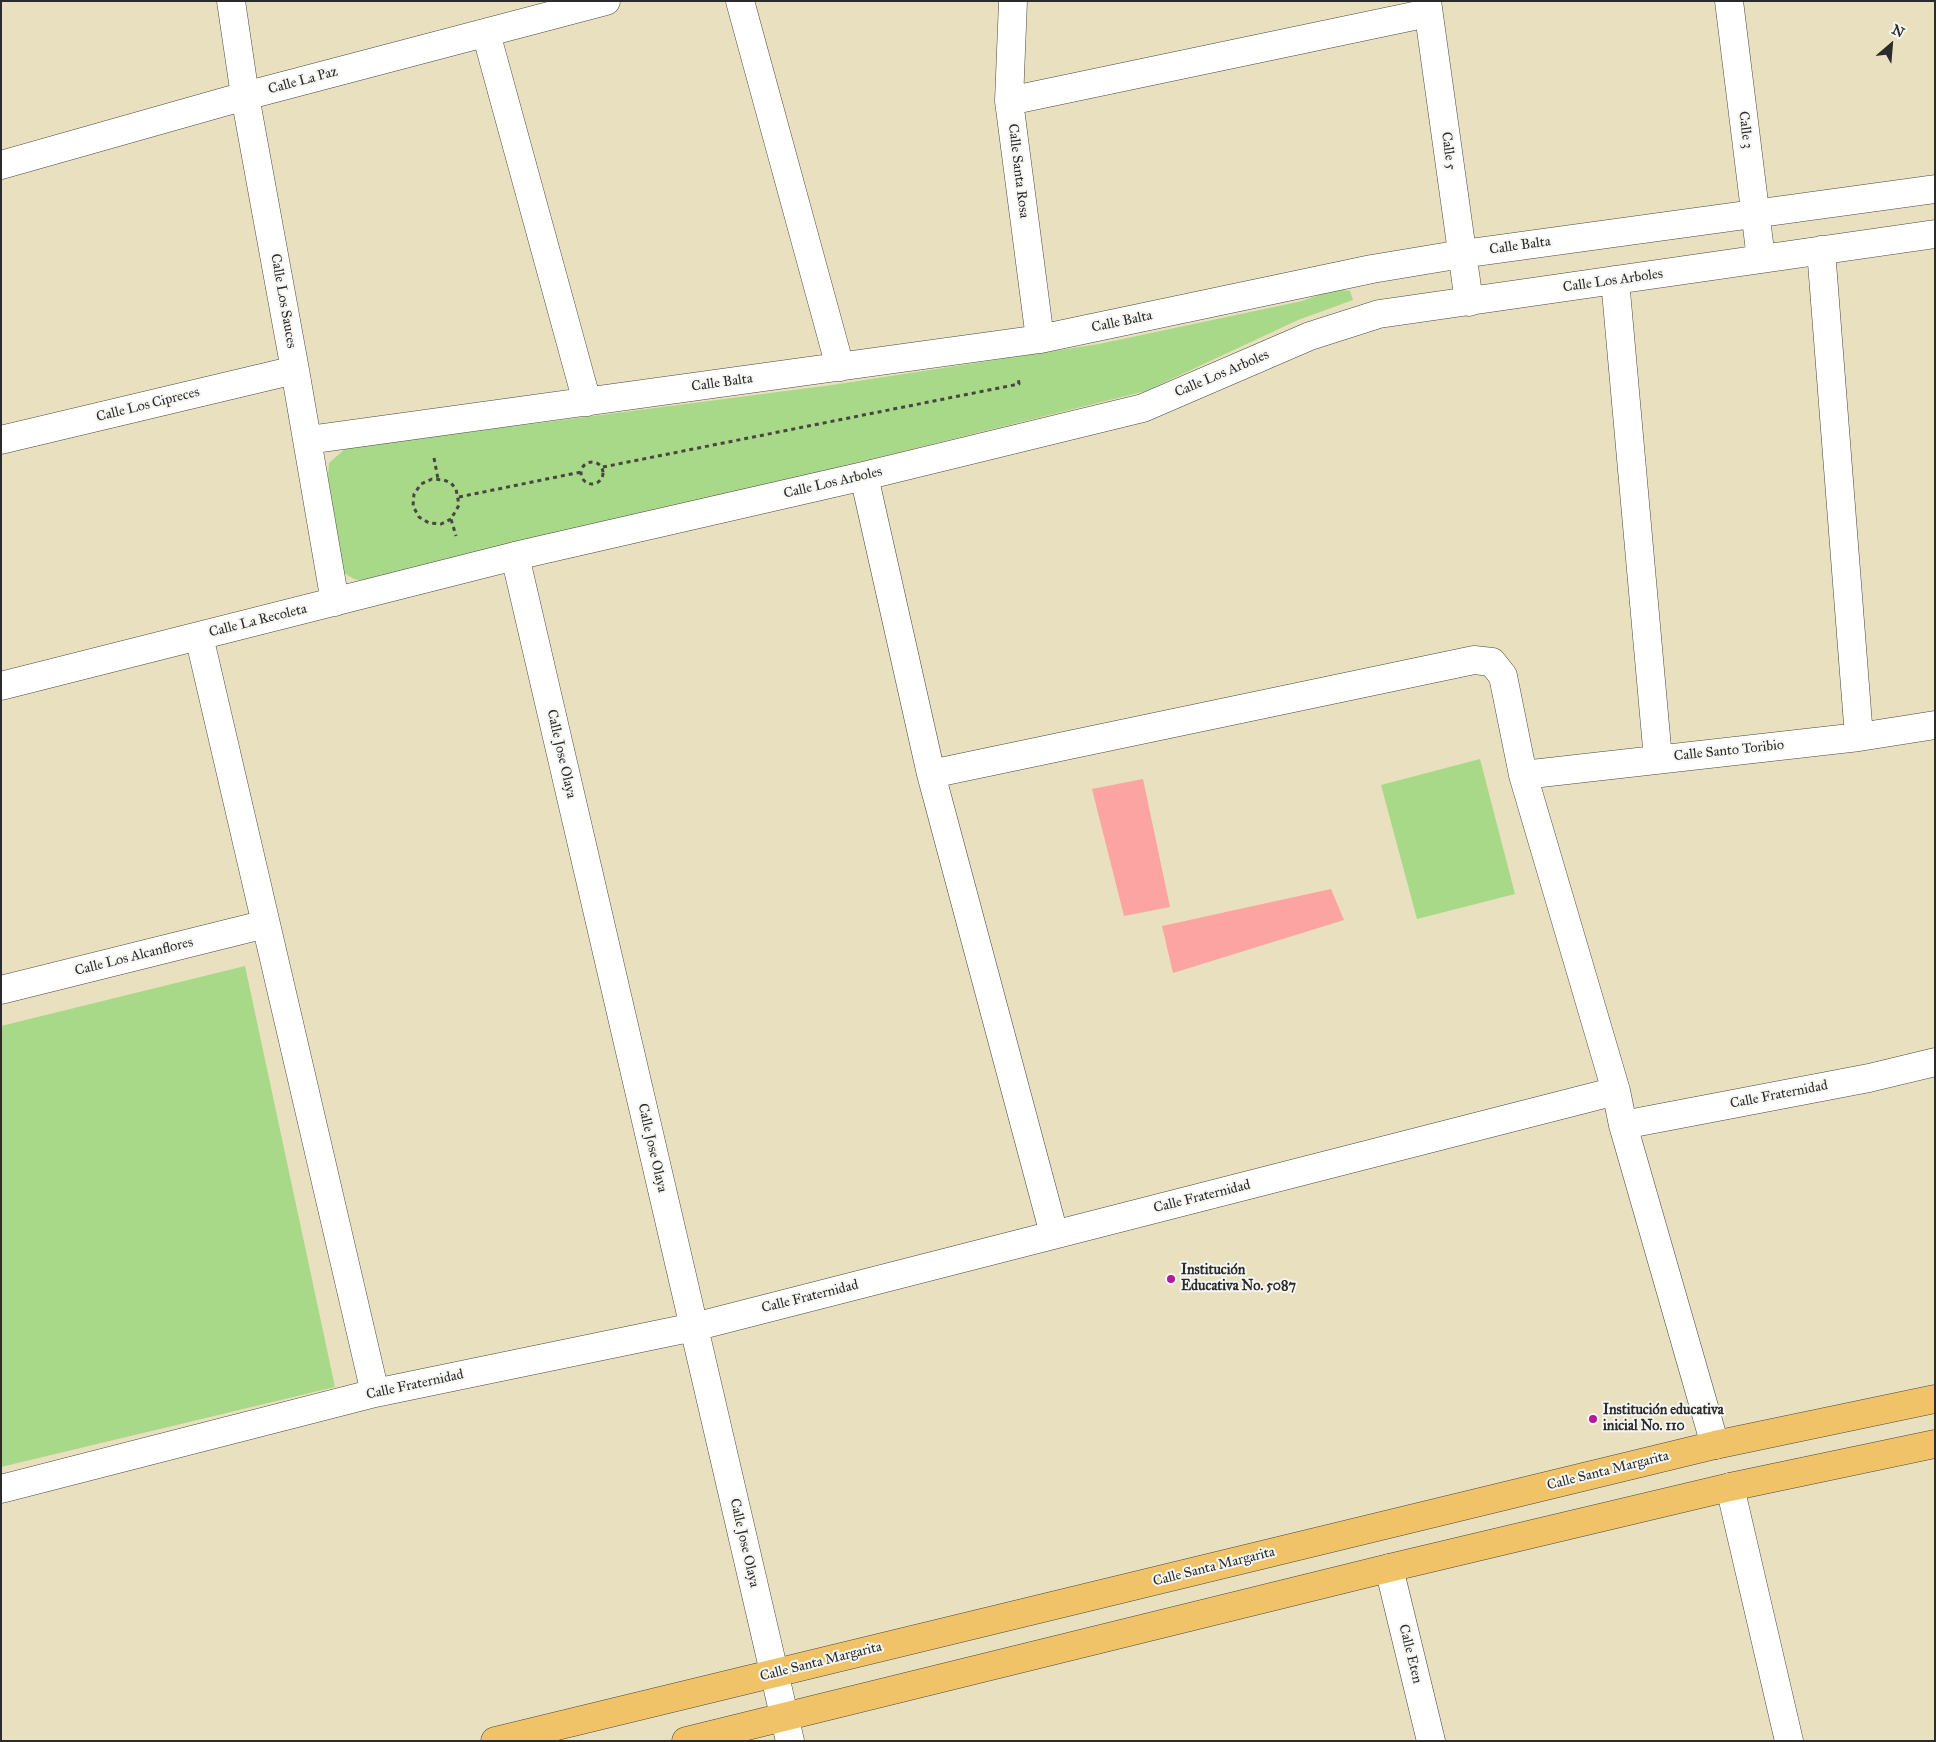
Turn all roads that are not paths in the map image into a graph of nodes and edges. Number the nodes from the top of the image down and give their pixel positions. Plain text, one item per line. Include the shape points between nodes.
1 (231, 1) edge
2 (606, 1) edge
3 (740, 1) edge
4 (1013, 1) edge
5 (1729, 1) edge
6 (1427, 7) edge
7 (486, 33) junction
8 (245, 96) junction
9 (1009, 101) junction
10 (1, 165) edge
11 (1935, 189) edge
12 (1755, 214) junction
13 (1935, 234) edge
14 (1821, 250) junction
15 (1462, 254) junction
16 (1761, 259) junction
17 (1615, 280) junction
18 (1469, 302) junction
19 (1040, 339) junction
20 (840, 367) junction
21 (295, 370) junction
22 (587, 402) junction
23 (1, 440) edge
24 (308, 440) junction
25 (864, 476) junction
26 (516, 556) junction
27 (335, 602) junction
28 (199, 636) junction
29 (1, 686) edge
30 (1935, 725) edge
31 (1859, 736) junction
32 (1658, 759) junction
33 (931, 774) junction
34 (1523, 774) junction
35 (266, 924) junction
36 (1, 990) edge
37 (1935, 1062) edge
38 (1616, 1091) junction
39 (1623, 1125) junction
40 (1054, 1234) junction
41 (694, 1327) junction
42 (375, 1393) junction
43 (1935, 1399) edge
44 (1935, 1444) edge
45 (1715, 1445) junction
46 (1730, 1487) junction
47 (1, 1489) edge
48 (1389, 1568) junction
49 (774, 1674) junction
50 (787, 1728) edge
51 (495, 1741) edge
52 (686, 1741) edge
53 (1431, 1741) edge
54 (1789, 1741) edge

1 - 8 street, Calle Los Sauces
2 - 7 street, Calle La Paz
3 - 20 street
4 - 9 street, Calle Santa Rosa
5 - 12 street, Calle 3
6 - 9 street
6 - 15 street, Calle 5
7 - 8 street, Calle La Paz
7 - 22 street
8 - 10 street, Calle La Paz
8 - 21 street, Calle Los Sauces
9 - 19 street, Calle Santa Rosa
11 - 12 street, Calle Balta
12 - 15 street, Calle Balta
12 - 16 street, Calle 3
13 - 14 street, Calle Los Arboles
14 - 16 street, Calle Los Arboles
14 - 31 street
15 - 18 street, Calle 5
15 - 19 street, Calle Balta via 1372,269
16 - 17 street, Calle Los Arboles
17 - 18 street, Calle Los Arboles
17 - 32 street
18 - 25 street, Calle Los Arboles via 1379,314 1310,336 1143,408
19 - 20 street, Calle Balta
20 - 22 street, Calle Balta
21 - 23 street, Calle Los Cipreces
21 - 24 street, Calle Los Sauces
22 - 24 street, Calle Balta
24 - 27 street, Calle Los Sauces
25 - 26 street, Calle Los Arboles
25 - 33 street
26 - 27 street, Calle La Recoleta
26 - 41 street, Calle Jose Olaya
27 - 28 street, Calle La Recoleta
28 - 29 street, Calle La Recoleta
28 - 35 street
30 - 31 street, Calle Santo Toribio
31 - 32 street, Calle Santo Toribio
32 - 34 street, Calle Santo Toribio
33 - 34 street via 1474,660 1492,662 1503,676
33 - 40 street
34 - 38 street
35 - 36 street, Calle Los Alcanflores
35 - 42 street
37 - 39 street, Calle Fraternidad via 1869,1078
38 - 39 street
38 - 40 street, Calle Fraternidad
39 - 45 street
40 - 41 street, Calle Fraternidad
41 - 42 street, Calle Fraternidad
41 - 49 street, Calle Jose Olaya
42 - 47 street, Calle Fraternidad
43 - 45 main road, Calle Santa Margarita
44 - 46 main road
45 - 49 main road, Calle Santa Margarita
46 - 48 main road
46 - 54 street
48 - 50 main road
48 - 53 street, Calle Eten
49 - 50 street, Calle Jose Olaya
49 - 51 main road, Calle Santa Margarita
50 - 52 main road

